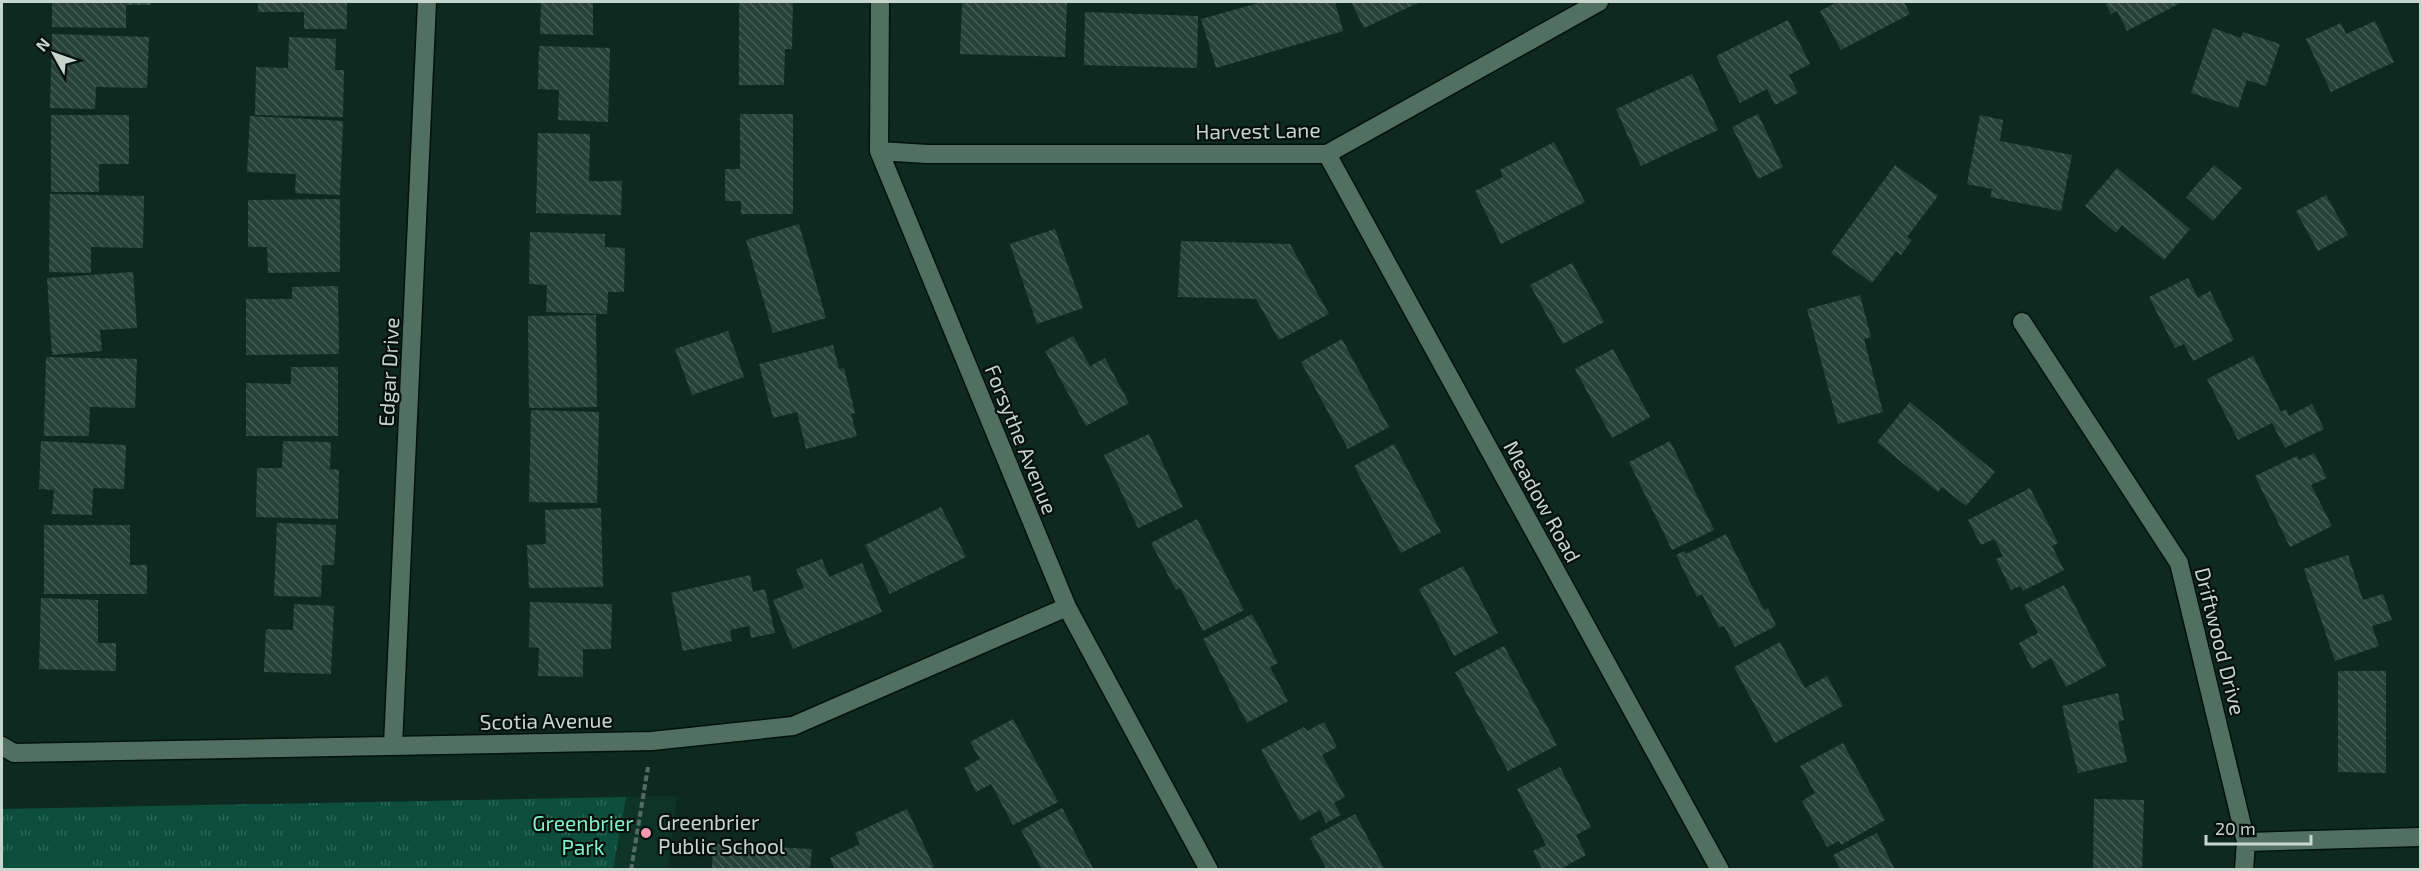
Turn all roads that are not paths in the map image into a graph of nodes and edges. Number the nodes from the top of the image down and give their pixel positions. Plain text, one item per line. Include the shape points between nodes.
1 (427, 2) edge
2 (880, 2) edge
3 (1599, 2) edge
4 (879, 151) junction
5 (1327, 154) junction
6 (2022, 322) dead end
7 (1067, 607) junction
8 (393, 745) junction
9 (2, 746) edge
10 (2421, 837) edge
11 (2246, 842) junction
12 (1209, 870) edge
13 (1720, 870) edge
14 (2244, 870) edge

1 - 8 street, Edgar Drive
2 - 4 street, Forsythe Avenue
3 - 5 street, Harvest Lane
4 - 5 street, Harvest Lane
4 - 7 street, Forsythe Avenue
5 - 13 street, Meadow Road
6 - 11 street, Driftwood Drive via 2179,563
7 - 8 street, Scotia Avenue via 793,726 652,741
7 - 12 street, Forsythe Avenue
8 - 9 street, Scotia Avenue via 14,753
10 - 11 street
11 - 14 street, Driftwood Drive

